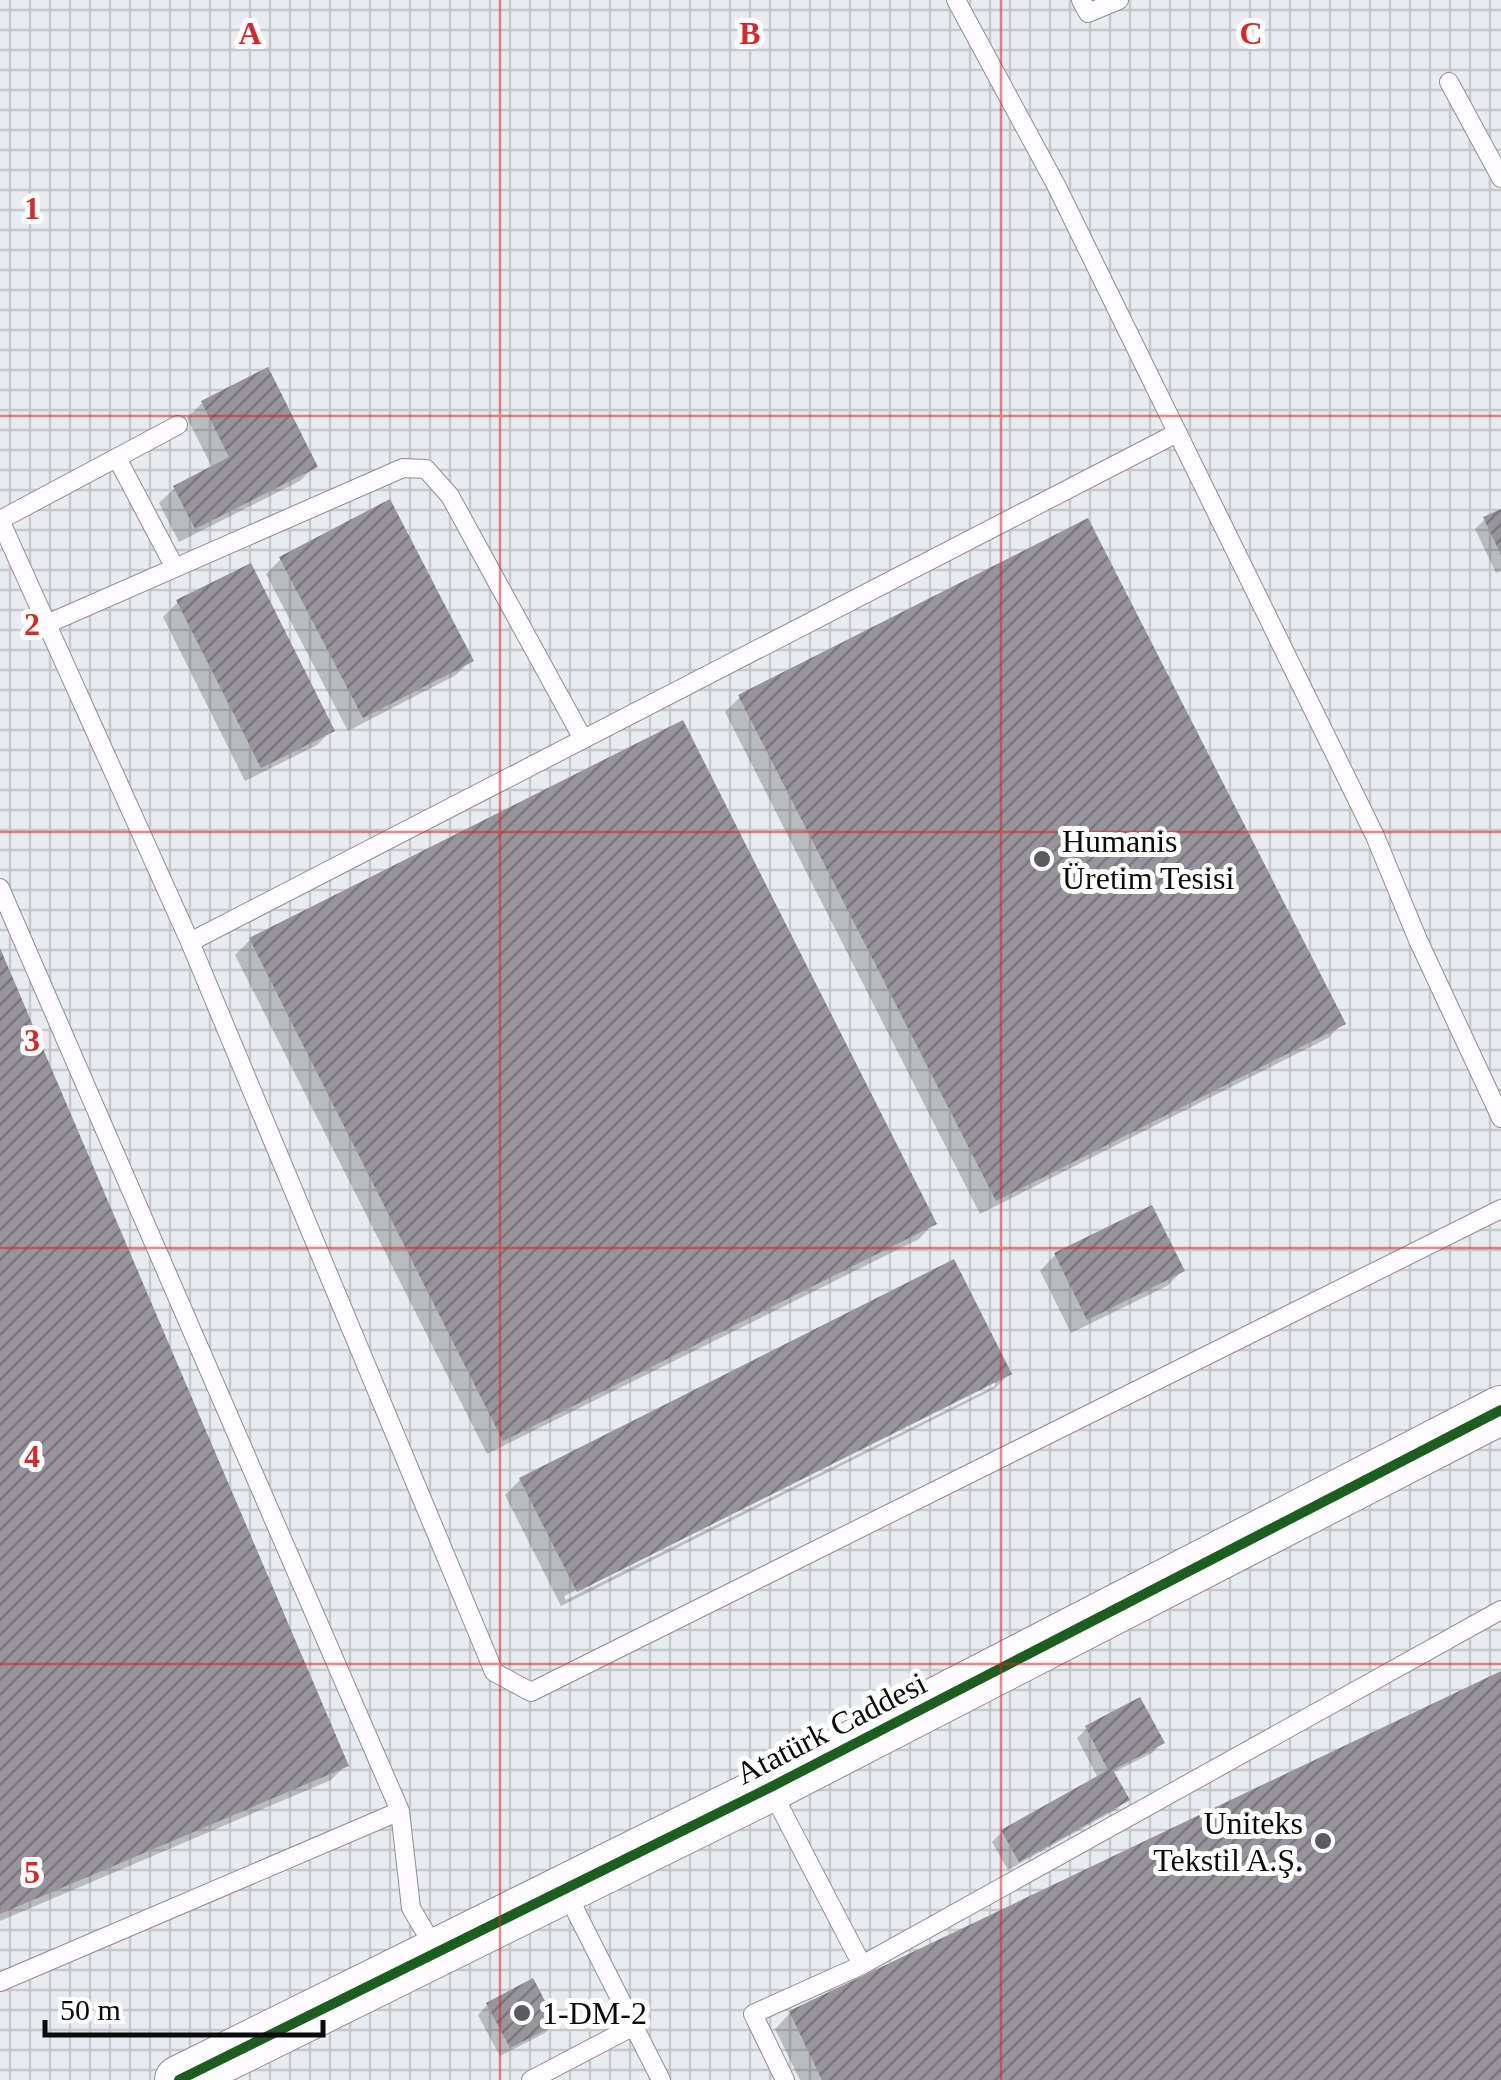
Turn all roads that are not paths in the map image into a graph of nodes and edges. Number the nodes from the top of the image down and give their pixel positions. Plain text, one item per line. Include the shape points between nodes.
1 (956, 0) edge
2 (1081, 0) edge
3 (1119, 0) edge
4 (1448, 82) dead end
5 (1501, 178) edge
6 (178, 426) dead end
7 (1176, 432) junction
8 (117, 458) junction
9 (0, 520) edge
10 (174, 568) junction
11 (47, 624) junction
12 (583, 739) junction
13 (0, 888) edge
14 (5, 914) edge
15 (190, 942) junction
16 (1501, 1118) edge
17 (1501, 1209) edge
18 (1501, 1410) edge
19 (1501, 1610) edge
20 (769, 1788) junction
21 (400, 1810) junction
22 (565, 1890) junction
23 (437, 1952) junction
24 (862, 1965) junction
25 (0, 1982) edge
26 (634, 2026) junction
27 (179, 2080) edge
28 (531, 2080) edge
29 (661, 2080) edge
30 (785, 2080) edge

1 - 7 lane via 1056,185
2 - 3 lane via 1088,14
4 - 5 lane
6 - 8 lane
7 - 12 lane
7 - 16 lane via 1375,836
8 - 9 lane
8 - 10 lane
9 - 11 lane
10 - 11 lane
10 - 12 lane via 402,468 426,469 450,496
11 - 15 lane
12 - 15 lane
13 - 14 lane
14 - 21 lane
15 - 17 lane via 494,1672 531,1692
18 - 20 street, Atatürk Caddesi
19 - 24 lane
20 - 22 street, Atatürk Caddesi
20 - 24 lane
21 - 23 lane via 411,1908
21 - 25 lane
22 - 23 street, Atatürk Caddesi
22 - 26 lane
23 - 27 street, Atatürk Caddesi
24 - 30 lane via 753,2014
26 - 28 lane
26 - 29 lane

